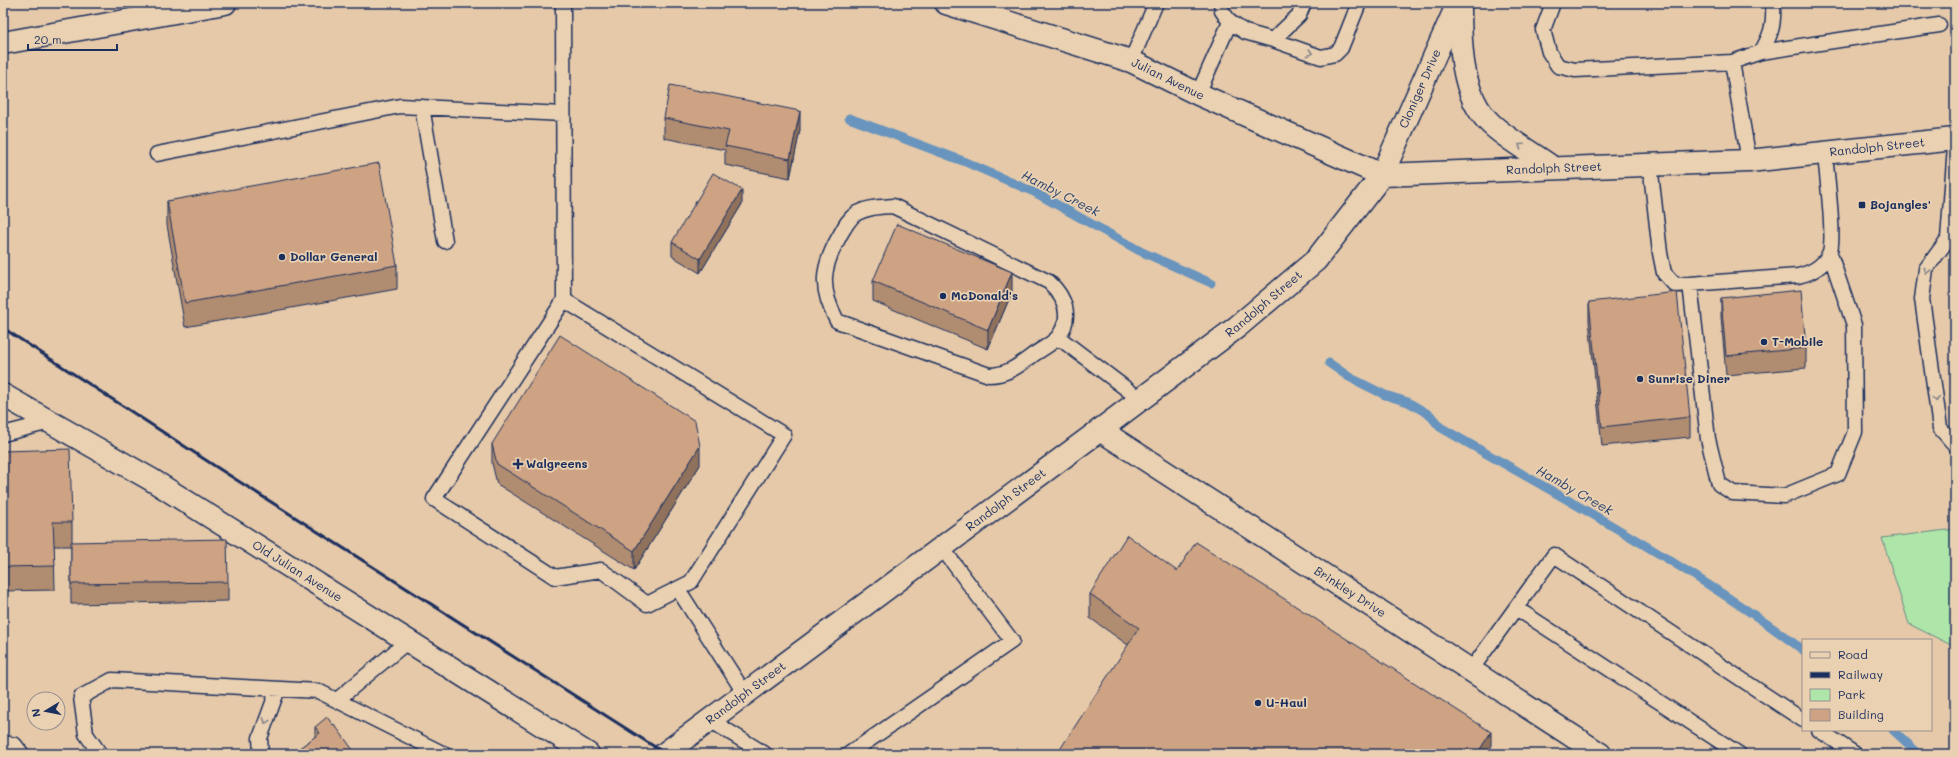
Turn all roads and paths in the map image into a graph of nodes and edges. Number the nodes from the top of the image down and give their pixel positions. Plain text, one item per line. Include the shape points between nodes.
1 (225, 3) edge
2 (563, 3) edge
3 (946, 3) edge
4 (1156, 3) edge
5 (1221, 3) edge
6 (1304, 3) edge
7 (1359, 3) edge
8 (1459, 3) edge
9 (1553, 3) edge
10 (1773, 3) edge
11 (1230, 22) junction
12 (1939, 25) dead end
13 (1273, 40) junction
14 (3, 43) edge
15 (1761, 52) junction
16 (1131, 61) junction
17 (1732, 62) junction
18 (1198, 94) junction
19 (422, 107) junction
20 (563, 114) junction
21 (1955, 139) edge
22 (1955, 148) edge
23 (1825, 153) junction
24 (157, 154) dead end
25 (1749, 161) junction
26 (1650, 164) junction
27 (1553, 168) junction
28 (1382, 175) junction
29 (1951, 239) edge
30 (445, 241) dead end
31 (1830, 254) junction
32 (1690, 284) junction
33 (564, 300) junction
34 (1058, 337) junction
35 (3, 395) edge
36 (1141, 400) junction
37 (50, 422) junction
38 (1100, 430) junction
39 (3, 434) edge
40 (1955, 445) edge
41 (942, 548) junction
42 (678, 589) junction
43 (1516, 608) junction
44 (408, 641) junction
45 (1471, 670) junction
46 (278, 689) junction
47 (745, 694) junction
48 (337, 700) junction
49 (1802, 719) edge
50 (710, 720) junction
51 (1820, 731) edge
52 (3, 744) edge
53 (22, 754) edge
54 (100, 754) edge
55 (261, 754) edge
56 (444, 754) edge
57 (588, 754) edge
58 (664, 754) edge
59 (765, 754) edge
60 (849, 754) edge
61 (1600, 754) edge
62 (1739, 754) edge
63 (1855, 754) edge

1 - 14 street
2 - 20 lane
3 - 16 street, Julian Avenue
4 - 16 lane
5 - 11 lane via 1222,11
6 - 13 lane via 1299,15
13 -> 7 lane via 1322,57 1335,54 1341,48
27 -> 8 street via 1490,124 1475,104 1465,74 1460,45
8 - 28 street, Cloniger Drive
9 - 17 lane via 1543,30 1549,52 1558,66 1575,70
10 - 15 lane via 1774,24
11 - 13 lane via 1245,32
11 - 18 lane
12 - 15 lane
15 - 17 lane
16 - 18 street, Julian Avenue
17 - 25 lane
18 - 28 street, Julian Avenue
19 - 20 lane
19 - 24 lane via 400,106
19 - 30 lane
20 - 33 lane
21 - 23 street, Randolph Street
22 - 29 lane
23 - 25 street, Randolph Street
23 - 31 lane via 1832,239
25 - 26 street, Randolph Street
26 - 27 street, Randolph Street
26 - 32 lane via 1664,273 1675,284
27 - 28 street, Randolph Street
28 - 36 street, Randolph Street via 1316,260 1237,327
29 -> 40 lane via 1926,268 1922,299 1940,428
31 - 32 lane via 1812,272 1798,276
31 - 32 lane via 1854,325 1855,432 1838,474 1784,496 1733,493 1720,484 1708,439
33 - 42 lane via 784,435 691,582
33 - 42 lane via 434,499 555,577 601,570 647,604
34 - 34 lane via 1067,318 1065,304 1049,282 893,206 871,207 848,220 825,266 826,293 837,321 989,375 1011,371
34 - 36 lane
35 - 37 street, Old Julian Avenue
36 - 38 street, Randolph Street
37 - 39 lane
37 - 44 street, Old Julian Avenue via 152,480
38 - 41 street, Randolph Street
38 - 45 street, Brinkley Drive
41 - 47 street, Randolph Street
41 - 60 lane via 1012,641
42 - 47 lane
43 - 45 lane
43 - 49 lane via 1554,555
43 - 62 lane
44 - 48 lane
44 - 57 street, Old Julian Avenue
45 - 61 street, Brinkley Drive
46 - 48 lane via 318,691
46 - 54 lane via 112,680 81,697 86,734
46 -> 55 lane via 260,738
47 - 50 street, Randolph Street
48 - 56 lane
50 - 58 street, Randolph Street
50 - 59 lane
51 - 63 lane
52 - 53 lane via 16,745

